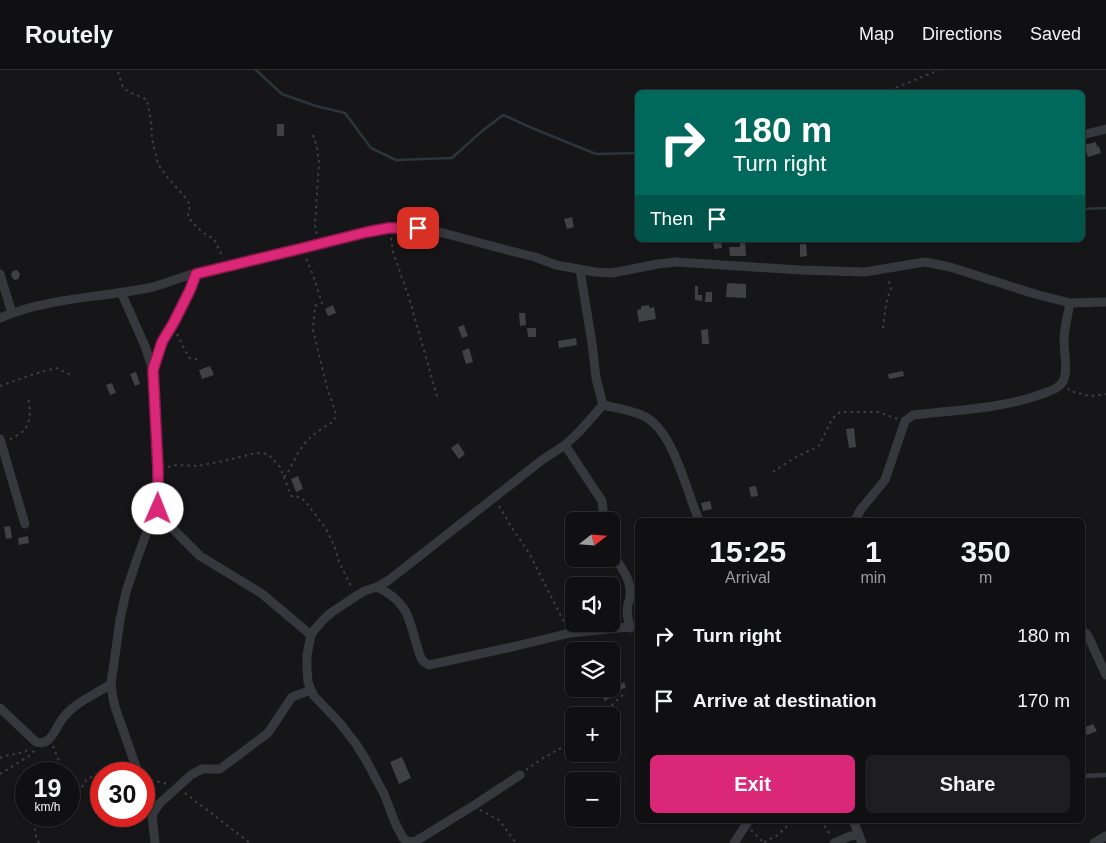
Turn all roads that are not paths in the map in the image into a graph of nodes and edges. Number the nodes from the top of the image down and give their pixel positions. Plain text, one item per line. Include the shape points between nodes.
1 (1106, 129) edge
2 (1085, 134) edge
3 (580, 270) junction
4 (0, 274) edge
5 (196, 274) junction
6 (121, 292) junction
7 (1070, 302) junction
8 (1106, 302) edge
9 (12, 313) junction
10 (0, 318) edge
11 (153, 370) junction
12 (603, 405) junction
13 (0, 439) edge
14 (565, 444) junction
15 (158, 509) junction
16 (603, 512) edge
17 (698, 518) edge
18 (856, 518) edge
19 (25, 524) dead end
20 (620, 565) edge
21 (377, 587) junction
22 (634, 627) edge
23 (1085, 633) edge
24 (311, 635) junction
25 (1106, 675) edge
26 (111, 684) junction
27 (310, 690) junction
28 (0, 708) edge
29 (134, 762) edge
30 (520, 775) road end
31 (1106, 775) edge
32 (1085, 776) edge
33 (155, 811) edge
34 (747, 823) edge
35 (854, 823) edge
36 (153, 827) edge
37 (1106, 836) edge
38 (860, 839) edge
39 (835, 842) edge
40 (155, 843) edge
41 (734, 843) edge
42 (1094, 843) edge

1 - 2 street
3 - 5 street via 443,233 418,228 389,228
3 - 7 street via 612,273 676,262 864,272 925,262
3 - 12 street
4 - 9 street
5 - 6 street
5 - 11 street via 162,342
6 - 9 street via 63,300
6 - 11 street via 146,346
7 - 8 street
7 - 18 street via 1064,339 1064,379 1058,386 1017,402 912,414 905,421 885,480
9 - 10 street
11 - 15 street
12 - 14 street
12 - 17 street via 645,416 655,424 671,448
13 - 19 street
14 - 16 street via 602,501
14 - 21 street
15 - 24 street via 200,556 262,593
15 - 26 street via 126,592
20 - 22 street via 627,578 630,596 627,618
21 - 22 street via 394,596 405,609 421,658 429,665 570,633
21 - 24 street via 364,591 324,618
23 - 25 street
24 - 27 street via 307,655
26 - 28 street via 70,710 49,740 37,743
26 - 29 street via 115,708
27 - 30 street via 356,744 407,841 416,840
27 - 33 street via 292,697 268,733 220,769 202,769 191,776
31 - 32 lane
34 - 41 street
35 - 38 street
36 - 40 street
37 - 42 street
38 - 39 street via 850,836

